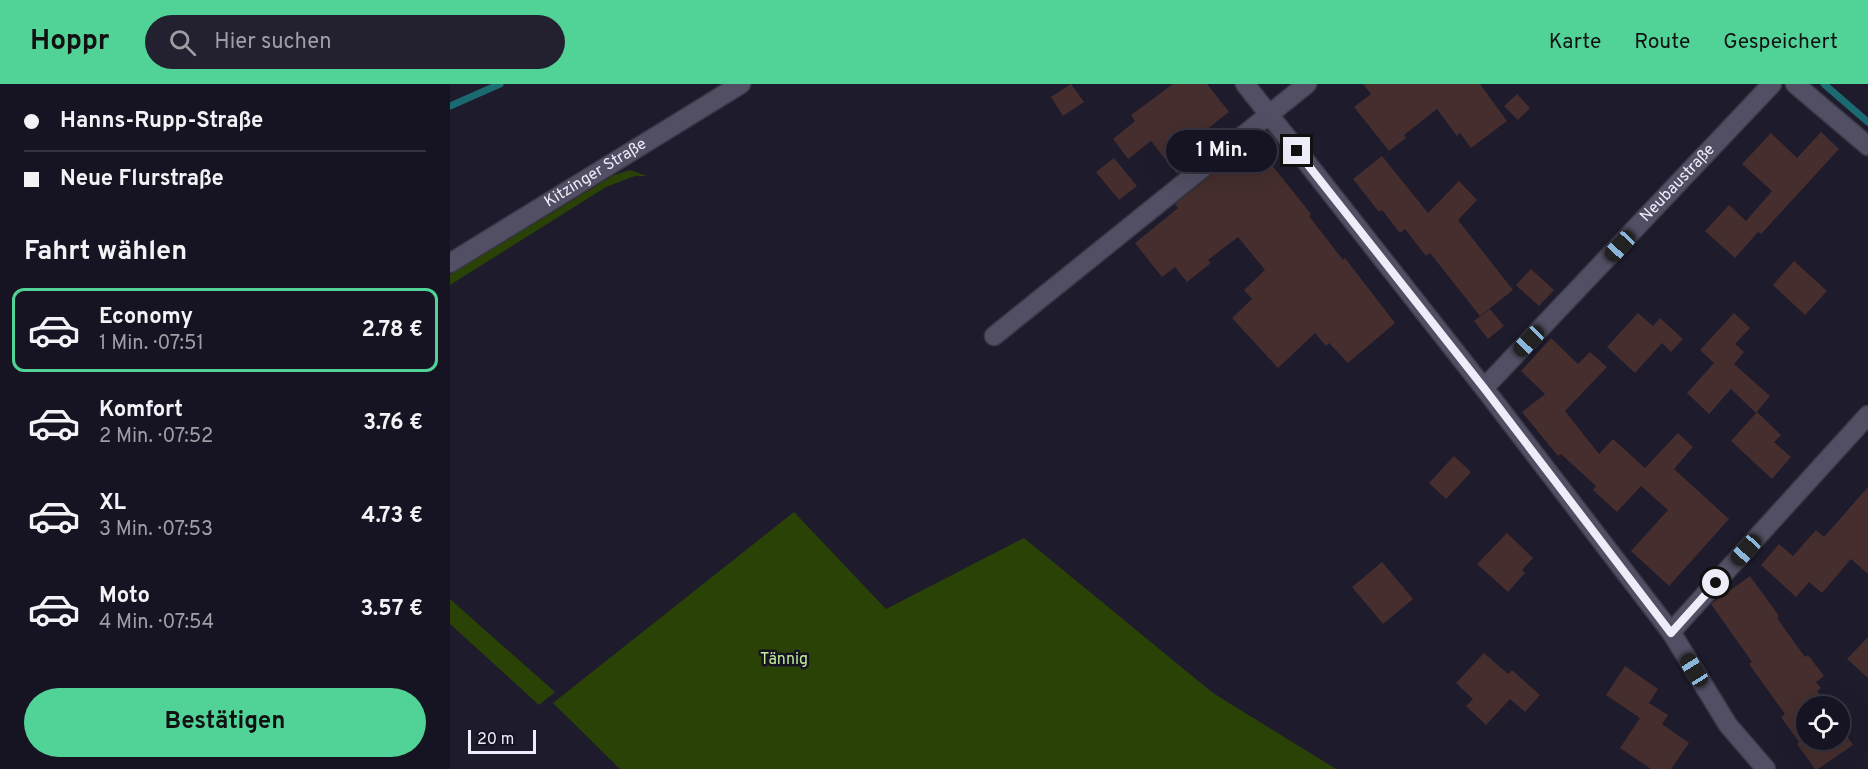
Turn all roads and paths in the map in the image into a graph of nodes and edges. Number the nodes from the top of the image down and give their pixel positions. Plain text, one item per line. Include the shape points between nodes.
1 (741, 84) edge
2 (1245, 84) edge
3 (1307, 84) edge
4 (1772, 84) edge
5 (1795, 84) edge
6 (1268, 115) junction
7 (1868, 146) edge
8 (450, 263) edge
9 (994, 336) dead end
10 (1484, 388) junction
11 (1868, 415) edge
12 (1671, 633) junction
13 (1766, 769) edge

1 - 8 street, Kitzinger Straße
2 - 6 street
3 - 6 street
4 - 10 street, Neubaustraße
5 - 7 street
6 - 9 street
6 - 10 street
10 - 12 street
11 - 12 street
12 - 13 street via 1728,725

